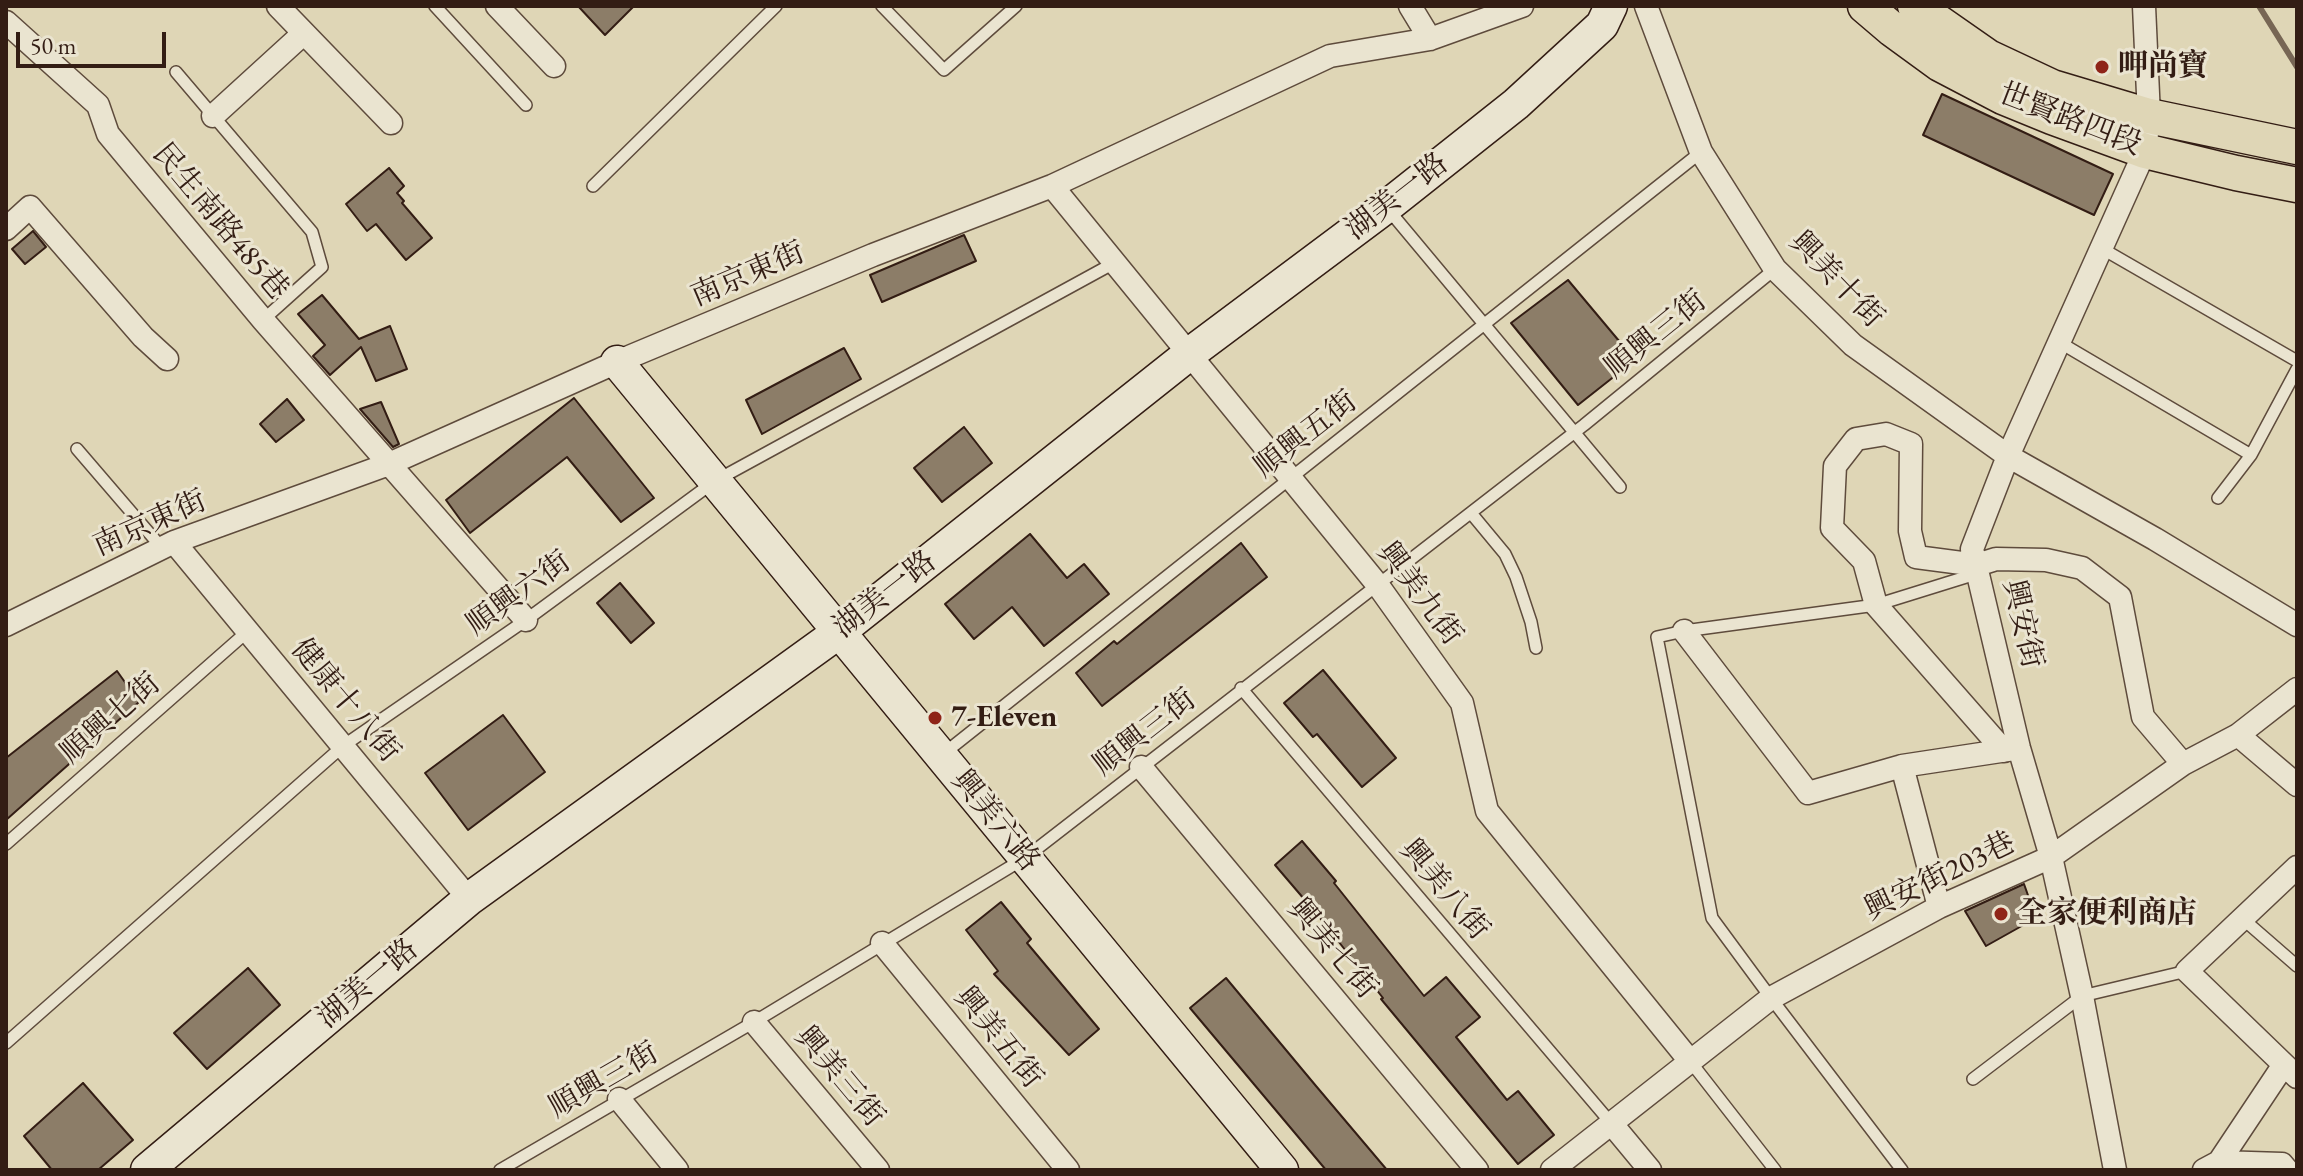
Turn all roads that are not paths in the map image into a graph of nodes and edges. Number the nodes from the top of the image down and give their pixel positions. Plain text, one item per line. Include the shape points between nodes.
1 (278, 6) edge
2 (435, 6) edge
3 (497, 6) edge
4 (776, 6) edge
5 (882, 6) edge
6 (1016, 6) edge
7 (1410, 6) edge
8 (1522, 6) edge
9 (1611, 6) edge
10 (1646, 6) edge
11 (1865, 6) edge
12 (1915, 6) edge
13 (2144, 6) edge
14 (6, 22) edge
15 (304, 33) junction
16 (1430, 39) junction
17 (554, 66) dead end
18 (176, 72) dead end
19 (526, 105) dead end
20 (213, 116) junction
21 (2149, 116) junction
22 (391, 123) dead end
23 (2297, 147) edge
24 (2145, 151) junction
25 (1701, 152) junction
26 (2297, 185) edge
27 (593, 186) dead end
28 (1052, 186) junction
29 (1386, 207) junction
30 (6, 229) edge
31 (2100, 247) junction
32 (1114, 263) junction
33 (1775, 269) junction
34 (263, 320) junction
35 (1485, 323) junction
36 (2058, 342) junction
37 (1188, 355) junction
38 (167, 359) dead end
39 (2297, 361) edge
40 (617, 362) junction
41 (2297, 369) edge
42 (1575, 432) junction
43 (77, 449) dead end
44 (2251, 455) junction
45 (2008, 456) junction
46 (389, 464) junction
47 (1289, 479) junction
48 (715, 481) junction
49 (1620, 487) dead end
50 (2218, 498) dead end
51 (1471, 513) junction
52 (168, 545) junction
53 (1978, 569) junction
54 (1377, 584) junction
55 (1876, 605) junction
56 (526, 620) junction
57 (6, 625) edge
58 (2297, 625) edge
59 (248, 631) junction
60 (1684, 631) junction
61 (839, 632) junction
62 (1536, 648) dead end
63 (1241, 688) junction
64 (2297, 689) edge
65 (2238, 735) junction
66 (343, 746) junction
67 (2011, 749) junction
68 (941, 755) junction
69 (2183, 764) junction
70 (1902, 766) junction
71 (1141, 767) junction
72 (2297, 785) edge
73 (6, 844) edge
74 (2051, 857) junction
75 (1025, 858) junction
76 (2297, 867) edge
77 (469, 899) junction
78 (1939, 907) junction
79 (2243, 919) junction
80 (882, 943) junction
81 (2297, 966) edge
82 (2187, 971) junction
83 (2082, 996) junction
84 (1771, 998) junction
85 (754, 1022) junction
86 (6, 1043) edge
87 (1690, 1061) junction
88 (2290, 1071) edge
89 (1973, 1079) dead end
90 (619, 1099) junction
91 (1611, 1123) junction
92 (2212, 1166) edge
93 (147, 1170) edge
94 (500, 1170) edge
95 (677, 1170) edge
96 (878, 1170) edge
97 (1068, 1170) edge
98 (1282, 1170) edge
99 (1477, 1170) edge
100 (1552, 1170) edge
101 (1650, 1170) edge
102 (1775, 1170) edge
103 (1902, 1170) edge
104 (2115, 1170) edge
105 (2287, 1170) edge

1 - 15 street
2 - 19 lane
3 - 17 street
4 - 27 lane
5 - 6 lane via 944,70
7 - 16 street
8 - 16 street, 南京東街
9 - 29 street, 湖美一路 via 1602,25 1516,104
10 - 25 street, 興美十街
11 - 24 main road, 世賢路四段 via 1940,64 2003,97
12 - 21 main road, 世賢路四段 via 2022,74
13 - 21 street, 興安街
14 - 34 street, 民生南路485巷 via 98,105 108,134
15 - 20 street
15 - 22 street
16 - 28 street, 南京東街 via 1330,56
18 - 20 lane
20 - 34 lane via 312,232 322,267
21 - 23 main road, 世賢路四段
21 - 24 street, 興安街
24 - 26 main road, 世賢路四段
24 - 31 street, 興安街
25 - 33 street, 興美十街
25 - 35 lane, 順興五街
28 - 32 street, 興美九街
28 - 40 street, 南京東街
29 - 35 lane
29 - 37 street, 湖美一路
30 - 38 street via 30,207
31 - 36 street, 興安街
31 - 39 lane
32 - 37 street, 興美九街
32 - 48 lane, 順興六街
33 - 42 lane, 順興三街
33 - 45 street, 興美十街 via 1853,345
34 - 46 street, 民生南路485巷
35 - 42 lane
35 - 47 lane, 順興五街
36 - 44 lane
36 - 45 street, 興安街
37 - 47 street, 興美九街
37 - 61 street, 湖美一路
40 - 46 street, 南京東街
40 - 48 street, 興美六路
41 - 44 lane
42 - 49 lane
42 - 51 lane, 順興三街
43 - 52 lane
44 - 50 lane
45 - 53 street, 興安街 via 1972,549
45 - 58 street, 興美十街
46 - 52 street, 南京東街
46 - 56 street, 民生南路485巷
47 - 54 street, 興美九街
47 - 68 lane, 順興五街
48 - 56 lane, 順興六街
48 - 61 street, 興美六路
51 - 54 lane, 順興三街
51 - 62 lane via 1505,554
52 - 57 street, 南京東街
52 - 59 street, 健康十八街
53 - 55 lane
53 - 55 street via 1916,557 1910,531 1911,444 1886,434 1856,439 1835,466 1832,528 1864,561
53 - 67 street, 興安街
53 - 69 street via 1996,559 2046,560 2082,568 2120,597 2143,717
54 - 63 lane, 順興三街
54 - 87 street, 興美九街 via 1462,703 1487,811
55 - 60 lane
55 - 67 street
56 - 66 lane, 順興六街
59 - 66 street, 健康十八街
59 - 73 lane, 順興七街
60 - 70 street via 1808,793
60 - 84 lane via 1657,637 1712,918
61 - 68 street, 興美六路
61 - 77 street, 湖美一路
63 - 71 lane, 順興三街
63 - 91 lane, 興美八街
64 - 65 street, 興安街203巷
65 - 69 street, 興安街203巷
65 - 72 street
66 - 77 street, 健康十八街
66 - 86 lane, 順興六街
67 - 70 street
67 - 74 street, 興安街
68 - 75 street, 興美六路
69 - 74 street, 興安街203巷
70 - 78 street
71 - 75 lane, 順興三街
71 - 99 street, 興美七街
74 - 78 street, 興安街203巷
74 - 83 street, 興安街
75 - 80 lane, 順興三街
75 - 98 street, 興美六路
76 - 79 street
77 - 93 street, 湖美一路
78 - 84 street, 興安街203巷
79 - 81 lane
79 - 82 street
80 - 85 lane, 順興三街
80 - 97 street, 興美五街
82 - 83 lane
82 - 88 street
83 - 89 lane
83 - 104 street, 興安街
84 - 87 street, 興安街203巷
84 - 103 lane
85 - 90 lane, 順興三街
85 - 96 street, 興美三街
87 - 91 street, 興安街203巷
87 - 102 lane
88 - 92 street
90 - 94 lane, 順興三街
90 - 95 street
91 - 100 street, 興安街203巷
91 - 101 street
92 - 105 street via 2282,1164

